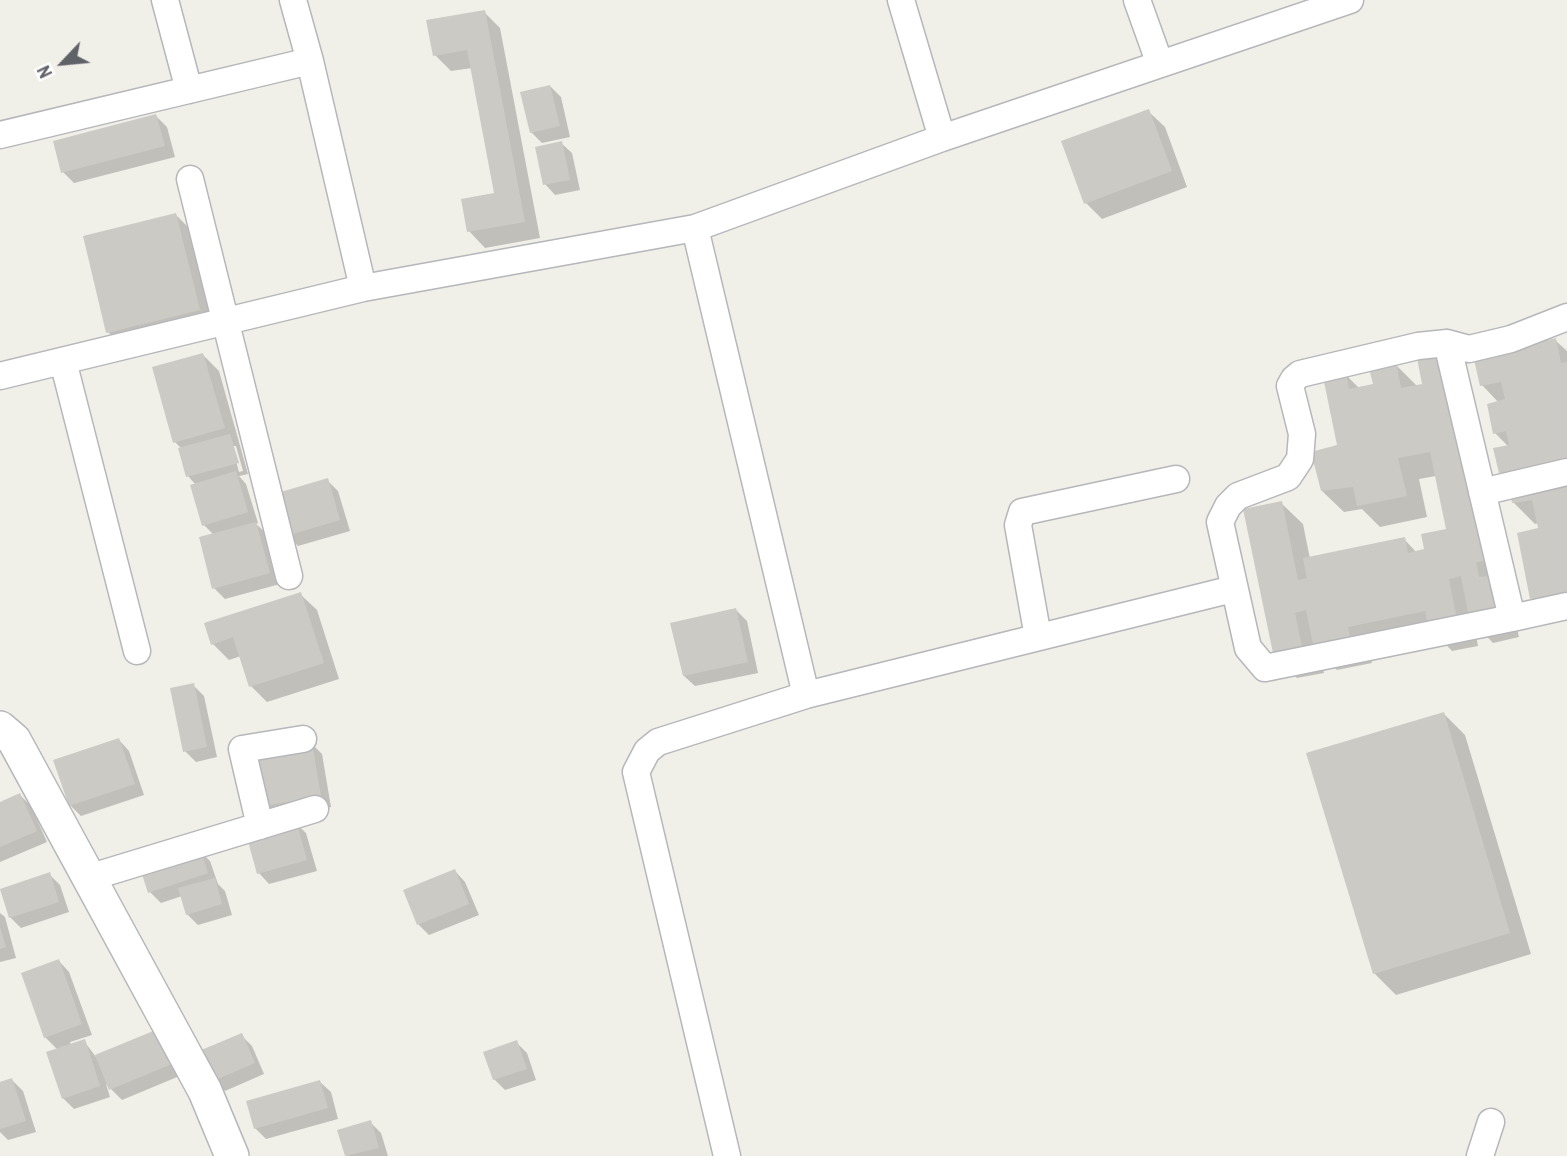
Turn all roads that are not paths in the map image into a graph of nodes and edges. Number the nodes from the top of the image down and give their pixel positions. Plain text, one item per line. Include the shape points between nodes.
1 (165, 0) edge
2 (293, 0) edge
3 (901, 0) edge
4 (1137, 0) edge
5 (1350, 0) edge
6 (310, 61) junction
7 (1160, 64) junction
8 (189, 90) junction
9 (0, 135) edge
10 (942, 138) junction
11 (190, 179) dead end
12 (695, 228) junction
13 (363, 288) junction
14 (1567, 317) edge
15 (225, 322) junction
16 (1447, 342) junction
17 (63, 361) junction
18 (0, 376) edge
19 (1567, 472) edge
20 (1176, 479) dead end
21 (1482, 492) junction
22 (289, 576) dead end
23 (1233, 589) junction
24 (1567, 606) edge
25 (1512, 618) junction
26 (1038, 637) junction
27 (137, 651) dead end
28 (806, 695) junction
29 (0, 728) edge
30 (303, 738) dead end
31 (315, 809) dead end
32 (260, 826) junction
33 (88, 878) junction
34 (1491, 1122) dead end
35 (232, 1156) edge
36 (727, 1156) edge
37 (1480, 1156) edge

1 - 8 street
2 - 6 street
3 - 10 street
4 - 7 street
5 - 7 street
6 - 8 street
6 - 13 street
7 - 10 street
8 - 9 street
10 - 12 street
11 - 15 street
12 - 13 street
12 - 28 street
13 - 15 street
14 - 16 street via 1511,339 1469,349
15 - 17 street
15 - 22 street
16 - 21 street
16 - 23 street via 1294,379 1290,386 1302,434 1300,459 1288,477 1238,496 1220,522
17 - 18 street
17 - 27 street
19 - 21 street
20 - 26 street via 1022,512 1018,525
21 - 25 street
23 - 25 street via 1248,648 1265,668
23 - 26 street
24 - 25 street
26 - 28 street
28 - 36 street via 658,742 647,751 636,772
29 - 33 street via 15,740
30 - 32 street via 242,749
31 - 32 street
32 - 33 street
33 - 35 street via 205,1091
34 - 37 street

